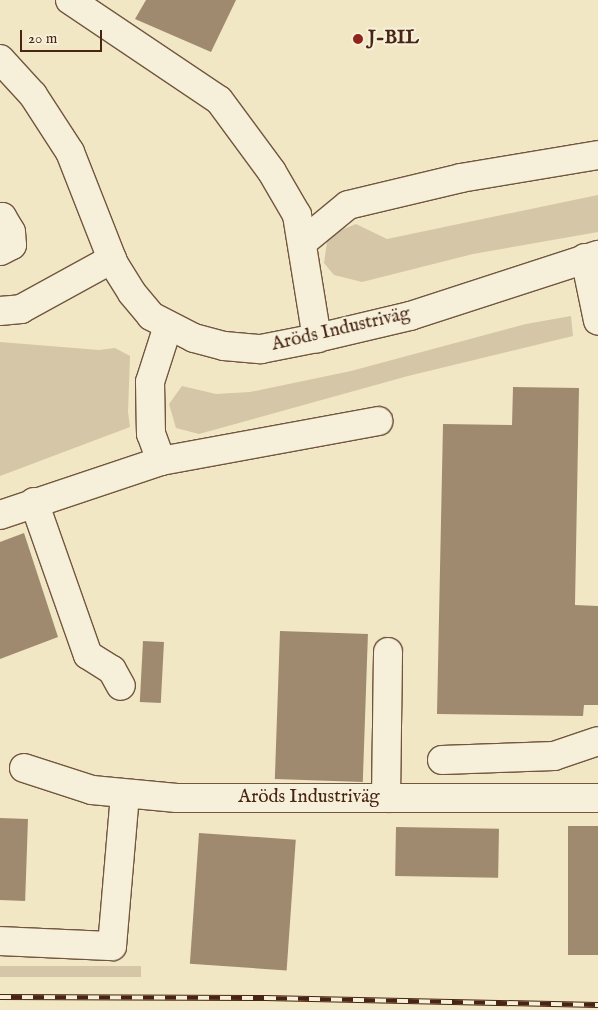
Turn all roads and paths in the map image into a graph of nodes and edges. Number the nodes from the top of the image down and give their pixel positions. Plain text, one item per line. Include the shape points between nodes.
1 (70, 0) edge
2 (0, 59) edge
3 (598, 156) edge
4 (0, 219) edge
5 (303, 242) junction
6 (0, 251) edge
7 (592, 256) edge
8 (112, 260) junction
9 (0, 311) edge
10 (598, 321) edge
11 (168, 326) junction
12 (317, 338) junction
13 (378, 420) dead end
14 (161, 461) junction
15 (34, 502) junction
16 (0, 515) edge
17 (388, 652) dead end
18 (121, 686) dead end
19 (598, 742) edge
20 (442, 760) dead end
21 (24, 768) dead end
22 (125, 795) junction
23 (386, 798) junction
24 (598, 798) edge
25 (0, 940) edge

1 - 5 street via 219,100 285,193 297,216
2 - 8 street, Aröds Industriväg via 33,95 70,152
3 - 5 street via 461,178 348,205
4 - 6 street via 2,217 11,232 12,245
5 - 12 street
7 - 10 street
7 - 12 street, Aröds Industriväg via 410,316
8 - 9 street via 21,309
8 - 11 street, Aröds Industriväg via 151,316
11 - 12 street, Aröds Industriväg via 194,338 234,347 261,349
11 - 14 street via 150,382 151,434
13 - 14 street
14 - 15 street
15 - 16 street
15 - 18 street via 88,655 112,670
17 - 23 street
19 - 20 street via 554,756
21 - 22 street, Aröds Industriväg via 92,790
22 - 23 street, Aröds Industriväg
22 - 25 street via 112,946
23 - 24 street, Aröds Industriväg

